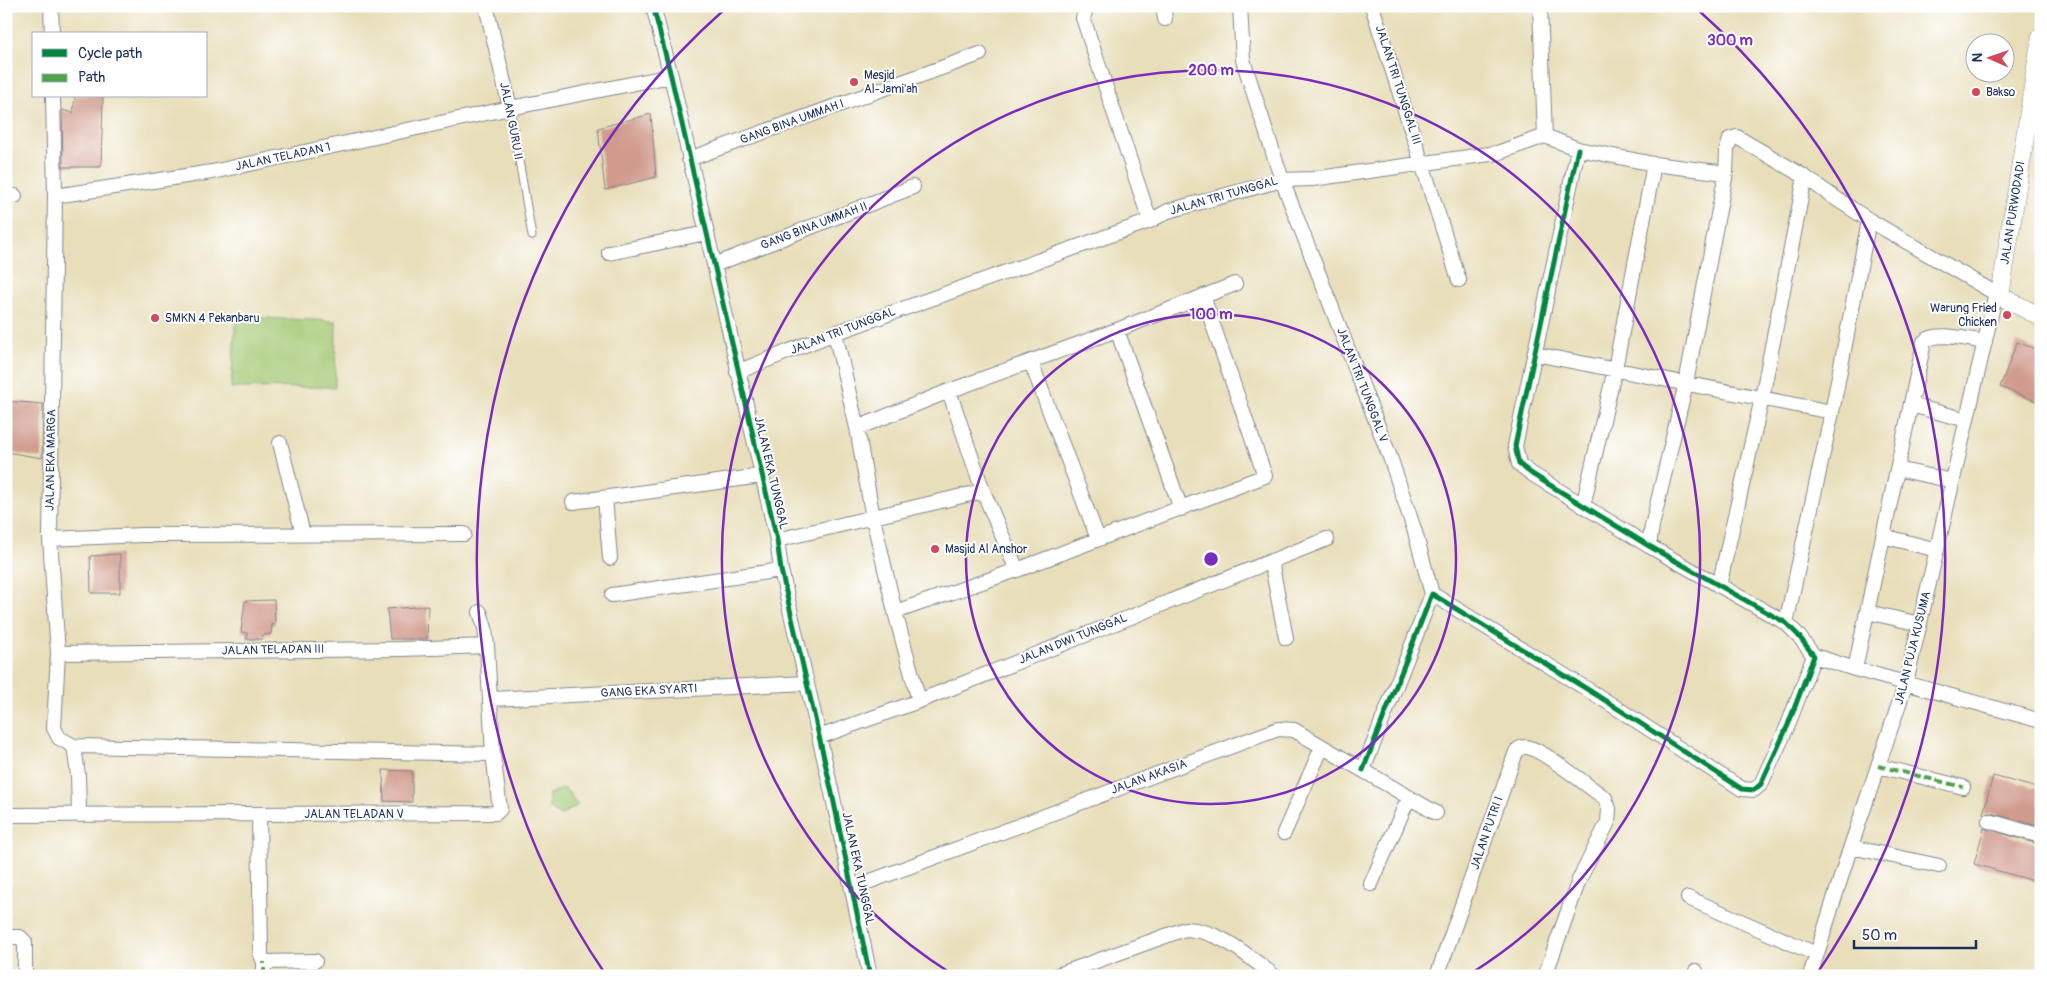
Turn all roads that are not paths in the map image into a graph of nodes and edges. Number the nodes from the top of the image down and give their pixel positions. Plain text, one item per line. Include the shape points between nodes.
1 (52, 6) edge
2 (486, 6) edge
3 (654, 6) edge
4 (1240, 6) edge
5 (1372, 6) edge
6 (1540, 6) edge
7 (1085, 12) edge
8 (52, 32) edge
9 (2041, 36) edge
10 (980, 54) dead end
11 (671, 76) junction
12 (53, 98) edge
13 (510, 108) junction
14 (1545, 136) junction
15 (1578, 149) junction
16 (689, 159) junction
17 (1423, 163) junction
18 (1654, 164) junction
19 (1726, 173) junction
20 (1805, 176) junction
21 (1282, 180) junction
22 (913, 187) dead end
23 (55, 196) junction
24 (1869, 220) junction
25 (1150, 221) junction
26 (706, 234) junction
27 (532, 236) dead end
28 (609, 253) dead end
29 (714, 265) junction
30 (1459, 280) dead end
31 (1235, 284) dead end
32 (1998, 294) junction
33 (1202, 296) junction
34 (2041, 317) edge
35 (1117, 330) junction
36 (835, 332) junction
37 (1985, 342) junction
38 (1535, 354) junction
39 (1031, 362) junction
40 (1615, 369) junction
41 (738, 372) junction
42 (1686, 384) junction
43 (949, 391) junction
44 (1762, 398) junction
45 (1911, 405) junction
46 (1832, 412) junction
47 (1967, 420) junction
48 (857, 428) junction
49 (280, 443) dead end
50 (1898, 469) junction
51 (761, 476) junction
52 (1953, 481) junction
53 (983, 491) junction
54 (605, 498) junction
55 (573, 502) dead end
56 (1583, 506) junction
57 (1181, 509) junction
58 (873, 518) junction
59 (303, 534) junction
60 (464, 534) dead end
61 (1883, 536) junction
62 (50, 539) junction
63 (1327, 539) dead end
64 (777, 540) junction
65 (1098, 540) junction
66 (1649, 546) junction
67 (1937, 550) junction
68 (610, 558) dead end
69 (1271, 561) junction
70 (781, 570) junction
71 (1017, 570) junction
72 (1719, 586) junction
73 (1432, 594) junction
74 (612, 595) dead end
75 (480, 612) dead end
76 (895, 612) junction
77 (1867, 612) junction
78 (1786, 622) junction
79 (1920, 624) junction
80 (1286, 638) dead end
81 (487, 646) junction
82 (58, 654) junction
83 (1814, 656) junction
84 (1855, 669) junction
85 (807, 683) junction
86 (1906, 683) junction
87 (491, 699) junction
88 (919, 701) junction
89 (2041, 721) edge
90 (819, 737) junction
91 (74, 746) junction
92 (1322, 747) junction
93 (493, 754) junction
94 (1878, 766) junction
95 (1363, 770) junction
96 (1963, 787) dead end
97 (1409, 797) junction
98 (1436, 813) dead end
99 (79, 814) junction
100 (6, 815) edge
101 (259, 815) junction
102 (1988, 821) dead end
103 (1284, 833) dead end
104 (2041, 836) edge
105 (1851, 846) junction
106 (1939, 866) dead end
107 (1371, 884) dead end
108 (852, 888) junction
109 (1688, 898) dead end
110 (6, 937) edge
111 (1816, 954) junction
112 (1251, 958) junction
113 (315, 961) dead end
114 (264, 969) edge
115 (25, 976) edge
116 (870, 976) edge
117 (1055, 976) edge
118 (1255, 976) edge
119 (1274, 976) edge
120 (1436, 976) edge
121 (1545, 976) edge
122 (1810, 976) edge

1 - 8 street
2 - 13 street, JALAN GURU II
3 - 11 street, JALAN EKA TUNGGAL
4 - 21 street, JALAN TRI TUNGGAL V via 1243,60
5 - 17 street, JALAN TRI TUNGGAL III
6 - 14 street
7 - 25 street
9 - 32 street, JALAN PURWODADI
10 - 16 street, GANG BINA UMMAH I
11 - 13 street, JALAN TELADAN 1
11 - 16 street, JALAN EKA TUNGGAL
12 - 23 street, JALAN EKA MARGA
13 - 23 street, JALAN TELADAN 1 via 212,172
13 - 27 lane, JALAN GURU II
14 - 15 street
14 - 17 street, JALAN TRI TUNGGAL via 1497,153
15 - 18 street
15 - 38 street
16 - 26 street, JALAN EKA TUNGGAL
17 - 21 street, JALAN TRI TUNGGAL via 1312,180
17 - 30 street, JALAN TRI TUNGGAL III
18 - 19 street
18 - 40 street
19 - 20 street via 1727,150 1730,138 1734,137
19 - 42 street
20 - 24 street
20 - 44 street
21 - 25 street, JALAN TRI TUNGGAL via 1168,212
21 - 73 street, JALAN TRI TUNGGAL V via 1390,457
22 - 29 street, GANG BINA UMMAH II
23 - 62 street, JALAN EKA MARGA
24 - 32 street
24 - 46 street
25 - 36 street, JALAN TRI TUNGGAL
26 - 28 street
26 - 29 street, JALAN EKA TUNGGAL
29 - 41 street, JALAN EKA TUNGGAL
31 - 33 street
32 - 34 street
32 - 37 street, JALAN PUJA KUSUMA
33 - 35 street
33 - 57 street via 1266,476
35 - 39 street
35 - 57 street
36 - 41 street, JALAN TRI TUNGGAL
36 - 48 street
37 - 45 street via 1939,336 1928,338 1924,342
37 - 47 street, JALAN PUJA KUSUMA
38 - 40 street
38 - 56 street via 1515,446 1519,464
39 - 43 street
39 - 65 street
40 - 42 street
40 - 56 street
41 - 51 street, JALAN EKA TUNGGAL
42 - 44 street
42 - 66 street
43 - 48 street
43 - 53 street
44 - 46 street
44 - 72 street
45 - 47 street
45 - 50 street
46 - 78 street
47 - 52 street, JALAN PUJA KUSUMA
48 - 58 street
49 - 59 street
50 - 52 street
50 - 61 street
51 - 54 street
51 - 64 street, JALAN EKA TUNGGAL
52 - 67 street, JALAN PUJA KUSUMA
53 - 58 street
53 - 71 street
54 - 55 street
54 - 68 street
56 - 66 street
57 - 65 street
58 - 64 street
58 - 76 street
59 - 60 street
59 - 62 street
61 - 67 street
61 - 77 street
62 - 82 street, JALAN EKA MARGA
63 - 69 street, JALAN DWI TUNGGAL
64 - 70 street, JALAN EKA TUNGGAL
65 - 71 street
66 - 72 street
67 - 79 street, JALAN PUJA KUSUMA
69 - 80 street
69 - 88 street, JALAN DWI TUNGGAL
70 - 74 street
70 - 85 street, JALAN EKA TUNGGAL
71 - 76 street
72 - 78 street
73 - 83 street via 1742,789 1754,790 1762,784
73 - 95 street
75 - 81 street, JALAN TELADAN V
76 - 88 street
77 - 79 street
77 - 84 street
78 - 83 street
79 - 86 street, JALAN PUJA KUSUMA
81 - 82 street, JALAN TELADAN III
81 - 87 street, JALAN TELADAN V
82 - 91 street, JALAN EKA MARGA via 54,728 59,738
83 - 84 street
84 - 86 street
85 - 87 street, GANG EKA SYARTI
85 - 90 street, JALAN EKA TUNGGAL
86 - 89 street
86 - 94 street, JALAN PUJA KUSUMA
87 - 93 street, JALAN TELADAN V
88 - 90 street, JALAN DWI TUNGGAL
90 - 108 street, JALAN EKA TUNGGAL
91 - 93 street
91 - 99 street
92 - 95 street, JALAN AKASIA
92 - 103 street
92 - 108 street, JALAN AKASIA via 1294,730 1278,729
93 - 101 street, JALAN TELADAN V via 500,809 496,813
94 - 96 street
94 - 105 street, JALAN PUJA KUSUMA
95 - 97 street, JALAN AKASIA
97 - 98 street, JALAN AKASIA
97 - 107 street
99 - 100 street, JALAN TELADAN V
99 - 101 street, JALAN TELADAN V
101 - 114 street
102 - 104 street
105 - 106 street
105 - 111 street, JALAN PUJA KUSUMA
108 - 116 street, JALAN EKA TUNGGAL
109 - 111 street
110 - 115 street via 20,937 25,942
111 - 122 street, JALAN PUJA KUSUMA
112 - 117 street via 1227,940 1195,929 1185,929
112 - 118 street
112 - 119 street
113 - 114 street
120 - 121 street, JALAN PUTRI I via 1516,752 1527,746 1605,798 1609,809 1608,822 1579,880

